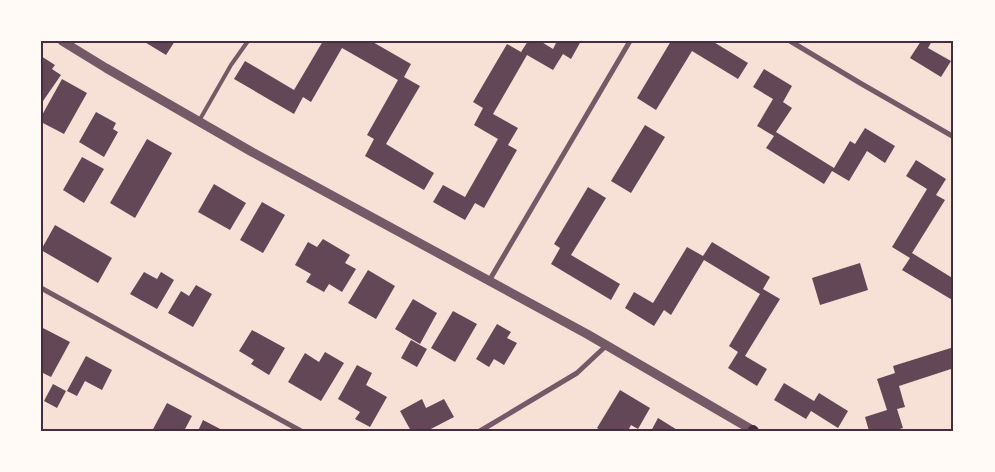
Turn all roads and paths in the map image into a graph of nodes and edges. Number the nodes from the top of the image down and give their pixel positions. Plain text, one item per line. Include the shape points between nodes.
1 (62, 41) edge
2 (248, 41) edge
3 (630, 41) edge
4 (790, 41) edge
5 (74, 44) edge
6 (199, 122) junction
7 (954, 137) edge
8 (489, 281) junction
9 (41, 288) edge
10 (607, 345) junction
11 (301, 431) edge
12 (480, 431) edge
13 (754, 431) edge

1 - 5 street
2 - 6 lane
3 - 8 street
4 - 7 street
5 - 6 street
6 - 8 street
8 - 10 street
9 - 11 street
10 - 12 street via 577,373
10 - 13 street

